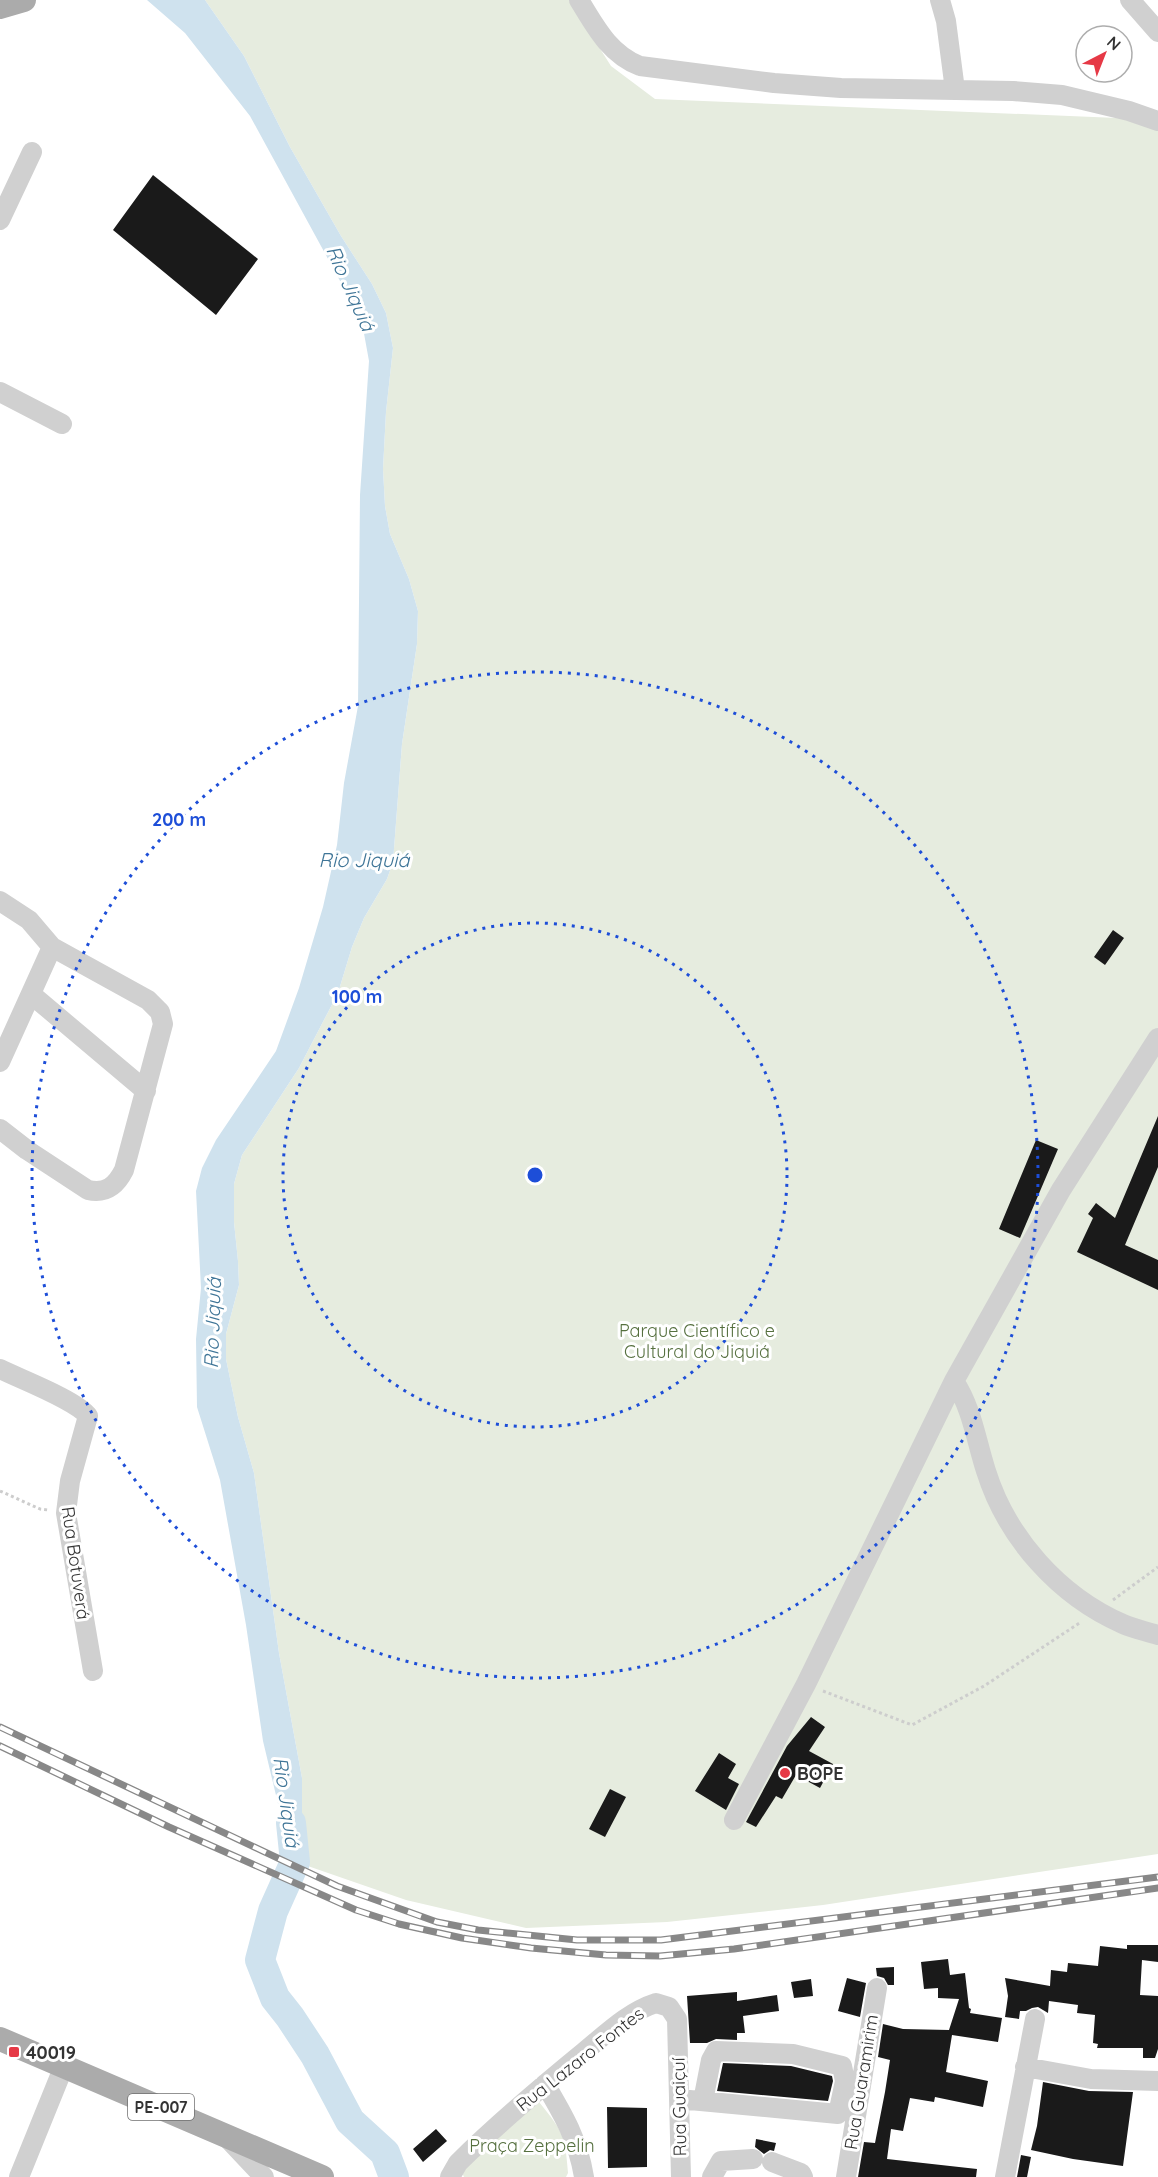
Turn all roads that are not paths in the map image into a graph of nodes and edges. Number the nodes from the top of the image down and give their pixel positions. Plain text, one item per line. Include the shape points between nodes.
1 (24, 0) edge
2 (579, 0) edge
3 (940, 0) edge
4 (1130, 0) edge
5 (0, 7) edge
6 (1158, 32) edge
7 (955, 90) junction
8 (1158, 121) edge
9 (32, 152) dead end
10 (0, 220) edge
11 (0, 393) edge
12 (62, 424) dead end
13 (0, 900) edge
14 (52, 946) junction
15 (32, 995) junction
16 (1158, 1038) edge
17 (0, 1062) edge
18 (146, 1091) junction
19 (0, 1129) edge
20 (0, 1369) edge
21 (954, 1381) junction
22 (1158, 1635) edge
23 (93, 1671) dead end
24 (734, 1820) dead end
25 (877, 1988) dead end
26 (1035, 2019) dead end
27 (678, 2036) joint
28 (0, 2039) edge
29 (64, 2066) junction
30 (1025, 2067) junction
31 (1158, 2081) edge
32 (545, 2084) junction
33 (679, 2099) junction
34 (703, 2102) junction
35 (224, 2133) junction
36 (753, 2159) dead end
37 (772, 2162) dead end
38 (19, 2177) edge
39 (264, 2177) edge
40 (322, 2177) edge
41 (450, 2177) edge
42 (584, 2177) edge
43 (681, 2177) edge
44 (712, 2177) edge
45 (803, 2177) edge
46 (846, 2177) edge
47 (1005, 2177) edge

1 - 5 main road
2 - 7 street via 608,45 628,62 640,66 841,88
3 - 7 street
4 - 6 street
7 - 8 street via 1062,94
9 - 10 street
11 - 12 street
13 - 14 street via 29,920
14 - 15 street
14 - 18 street via 148,1000 160,1012 163,1024
15 - 17 street
15 - 18 street
16 - 21 street via 1061,1190
18 - 19 street via 124,1170 107,1190 88,1190
20 - 23 street, Rua Botuverá via 77,1406 88,1421 70,1481 66,1513
21 - 22 street via 972,1419 986,1473 1016,1534 1049,1574 1098,1611
21 - 24 street via 806,1684
25 - 46 street, Rua Guaramirim
26 - 30 street
27 - 32 street, Rua Lazaro Fontes via 677,2019 669,2007 656,2002 617,2025
27 - 33 street, Rua Guaiçuí
28 - 29 main road, PE-007
29 - 35 main road, PE-007
29 - 38 street
30 - 31 street via 1091,2079
30 - 47 street
32 - 41 street, Rua Lazaro Fontes via 458,2163
32 - 42 street via 568,2121
33 - 34 street
33 - 43 street, Rua Guaiçuí
34 - 34 street via 838,2114 844,2081 842,2066 793,2054 716,2051
35 - 39 street
35 - 40 main road, PE-007
36 - 44 street via 721,2161
37 - 45 street

